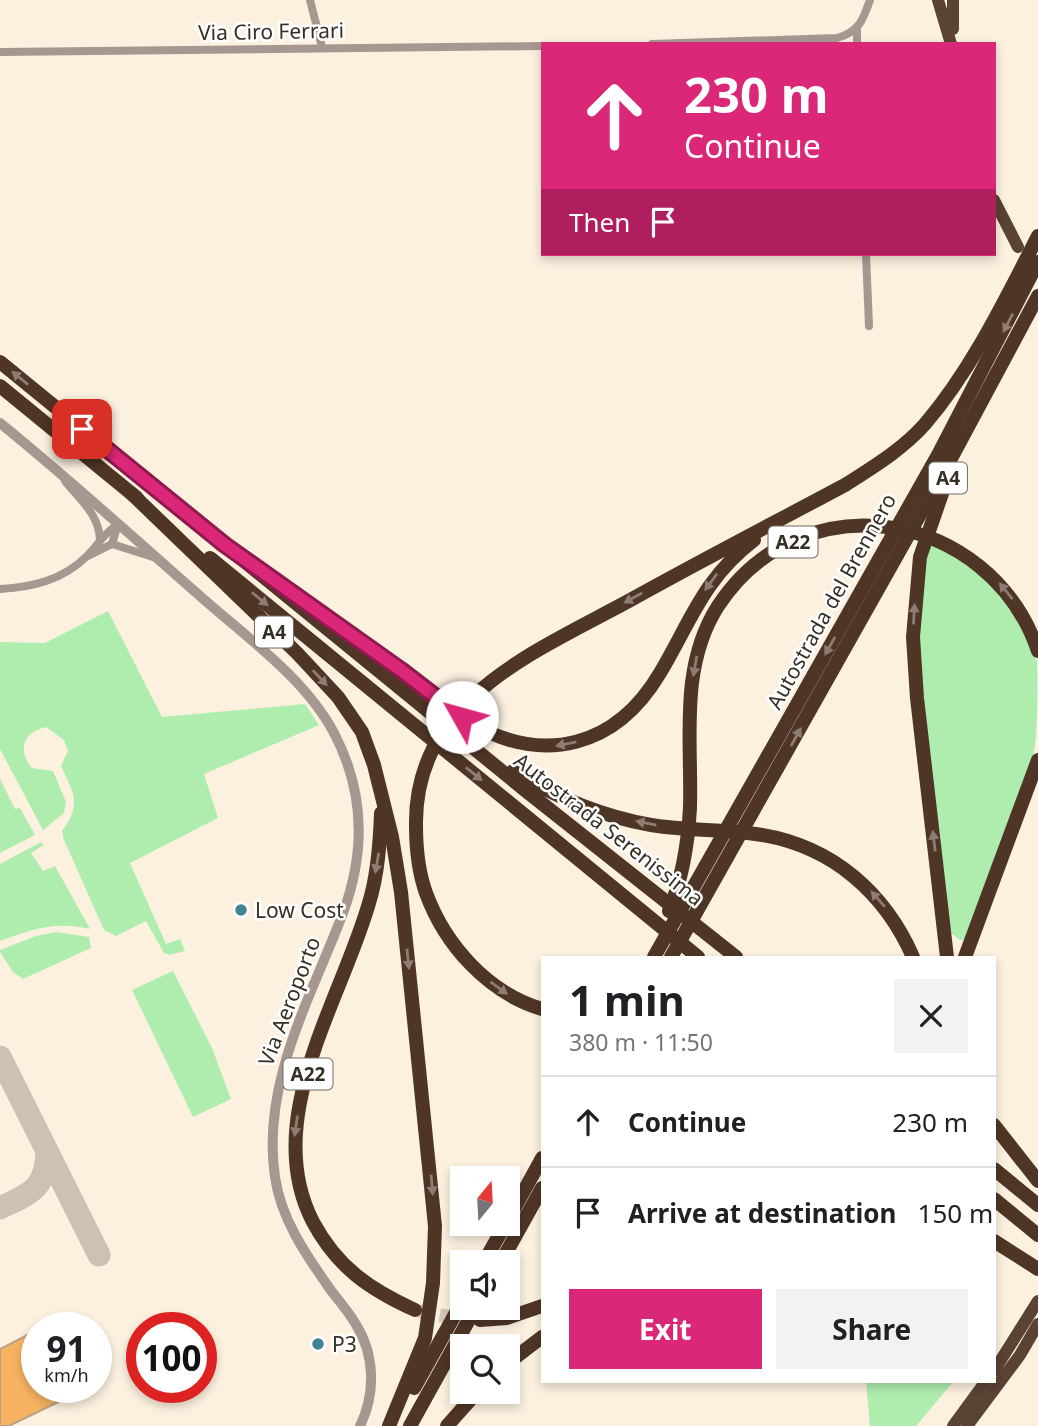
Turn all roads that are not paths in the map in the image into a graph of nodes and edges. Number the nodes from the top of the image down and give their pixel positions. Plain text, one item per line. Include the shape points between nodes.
1 (310, 0) edge
2 (870, 0) edge
3 (938, 0) edge
4 (953, 0) edge
5 (857, 30) junction
6 (733, 42) edge
7 (857, 42) edge
8 (952, 42) edge
9 (953, 42) edge
10 (541, 46) edge
11 (322, 47) junction
12 (0, 52) edge
13 (996, 204) edge
14 (1038, 236) edge
15 (1018, 247) dead end
16 (866, 256) edge
17 (1038, 262) edge
18 (1038, 296) edge
19 (869, 326) dead end
20 (0, 362) edge
21 (0, 386) edge
22 (0, 423) edge
23 (969, 426) junction
24 (55, 468) junction
25 (131, 493) junction
26 (779, 520) junction
27 (118, 524) junction
28 (906, 525) junction
29 (100, 540) junction
30 (112, 544) junction
31 (225, 545) junction
32 (894, 548) junction
33 (88, 555) junction
34 (158, 559) junction
35 (0, 589) edge
36 (1038, 651) edge
37 (463, 739) junction
38 (1038, 760) edge
39 (382, 794) junction
40 (744, 821) junction
41 (731, 844) junction
42 (695, 909) junction
43 (664, 953) edge
44 (697, 956) edge
45 (735, 956) edge
46 (912, 956) edge
47 (947, 956) edge
48 (965, 956) edge
49 (541, 1009) edge
50 (996, 1128) edge
51 (541, 1159) edge
52 (996, 1171) edge
53 (1038, 1181) edge
54 (541, 1190) edge
55 (520, 1198) edge
56 (996, 1201) edge
57 (1038, 1205) edge
58 (1038, 1235) edge
59 (996, 1242) edge
60 (508, 1250) edge
61 (1038, 1269) edge
62 (1038, 1301) edge
63 (541, 1306) edge
64 (415, 1310) tunnel mouth
65 (520, 1314) edge
66 (460, 1320) edge
67 (466, 1320) edge
68 (1038, 1324) edge
69 (541, 1338) edge
70 (520, 1354) edge
71 (996, 1368) edge
72 (985, 1383) edge
73 (466, 1404) edge
74 (360, 1426) edge
75 (391, 1426) edge
76 (410, 1426) edge
77 (447, 1426) edge
78 (953, 1426) edge
79 (967, 1426) edge

1 - 11 street
2 - 5 street
3 - 8 highway
4 - 9 highway
5 - 6 street via 837,38
5 - 7 street
10 - 11 street, Via Ciro Ferrari
11 - 12 street, Via Ciro Ferrari
13 - 15 highway
14 - 26 highway via 962,374 924,425 889,456 845,485
16 - 19 street
17 -> 28 highway, Autostrada del Brennero
18 - 23 highway, Autostrada del Brennero
31 -> 20 highway, Autostrada Serenissima / A4
21 - 25 highway, Autostrada Serenissima / A4
22 - 24 street, Via Aeroporto
23 - 28 highway, Autostrada del Brennero
47 -> 23 highway, A4 via 915,670 914,619 920,558
24 - 27 street, Via Aeroporto
24 - 29 street via 94,514
25 -> 39 highway, A4 via 338,697 362,732
25 -> 44 highway, Autostrada Serenissima / A4
26 -> 31 highway via 718,572 659,675 626,717 590,738 545,747 518,743 462,717
26 -> 49 highway via 528,654 473,696 447,724 421,777 416,850 433,912 485,977
27 - 29 street
27 - 30 street
27 - 34 street, Via Aeroporto
28 - 32 highway, Autostrada del Brennero
29 - 33 street
30 - 33 street
30 - 34 street
31 - 37 highway, Autostrada Serenissima / A4
32 -> 40 highway, Autostrada del Brennero
40 -> 32 highway, Autostrada del Brennero via 763,796
33 - 35 street via 53,579 31,587
34 - 74 street, Via Aeroporto via 301,688 333,732 356,797 361,838 354,884 279,1079 271,1147 285,1215 366,1347 372,1377
36 -> 43 highway, A22 via 1005,589 972,559 941,541 900,528 865,526 794,542 769,556 720,604 703,637 691,686 686,855
37 - 45 highway, Autostrada Serenissima / A4
46 -> 37 highway via 874,894 815,853 762,835 651,825 576,806
38 - 48 highway
39 -> 64 highway, A22 via 370,902 309,1068 297,1113 295,1163 303,1202 323,1240 348,1270 381,1295
39 -> 75 highway via 401,892 433,1193 435,1258 425,1338
40 - 41 highway, Autostrada del Brennero
41 - 42 highway, Autostrada del Brennero
41 - 42 highway
42 - 43 highway, Autostrada del Brennero
42 - 43 highway
50 - 53 highway
51 - 55 highway
52 - 57 highway
54 - 60 highway
56 - 58 highway
59 - 61 highway
62 - 71 highway
63 - 65 highway
66 - 75 highway via 442,1339
67 - 76 highway
68 - 79 highway
69 - 70 highway
72 - 78 highway
73 - 77 highway

